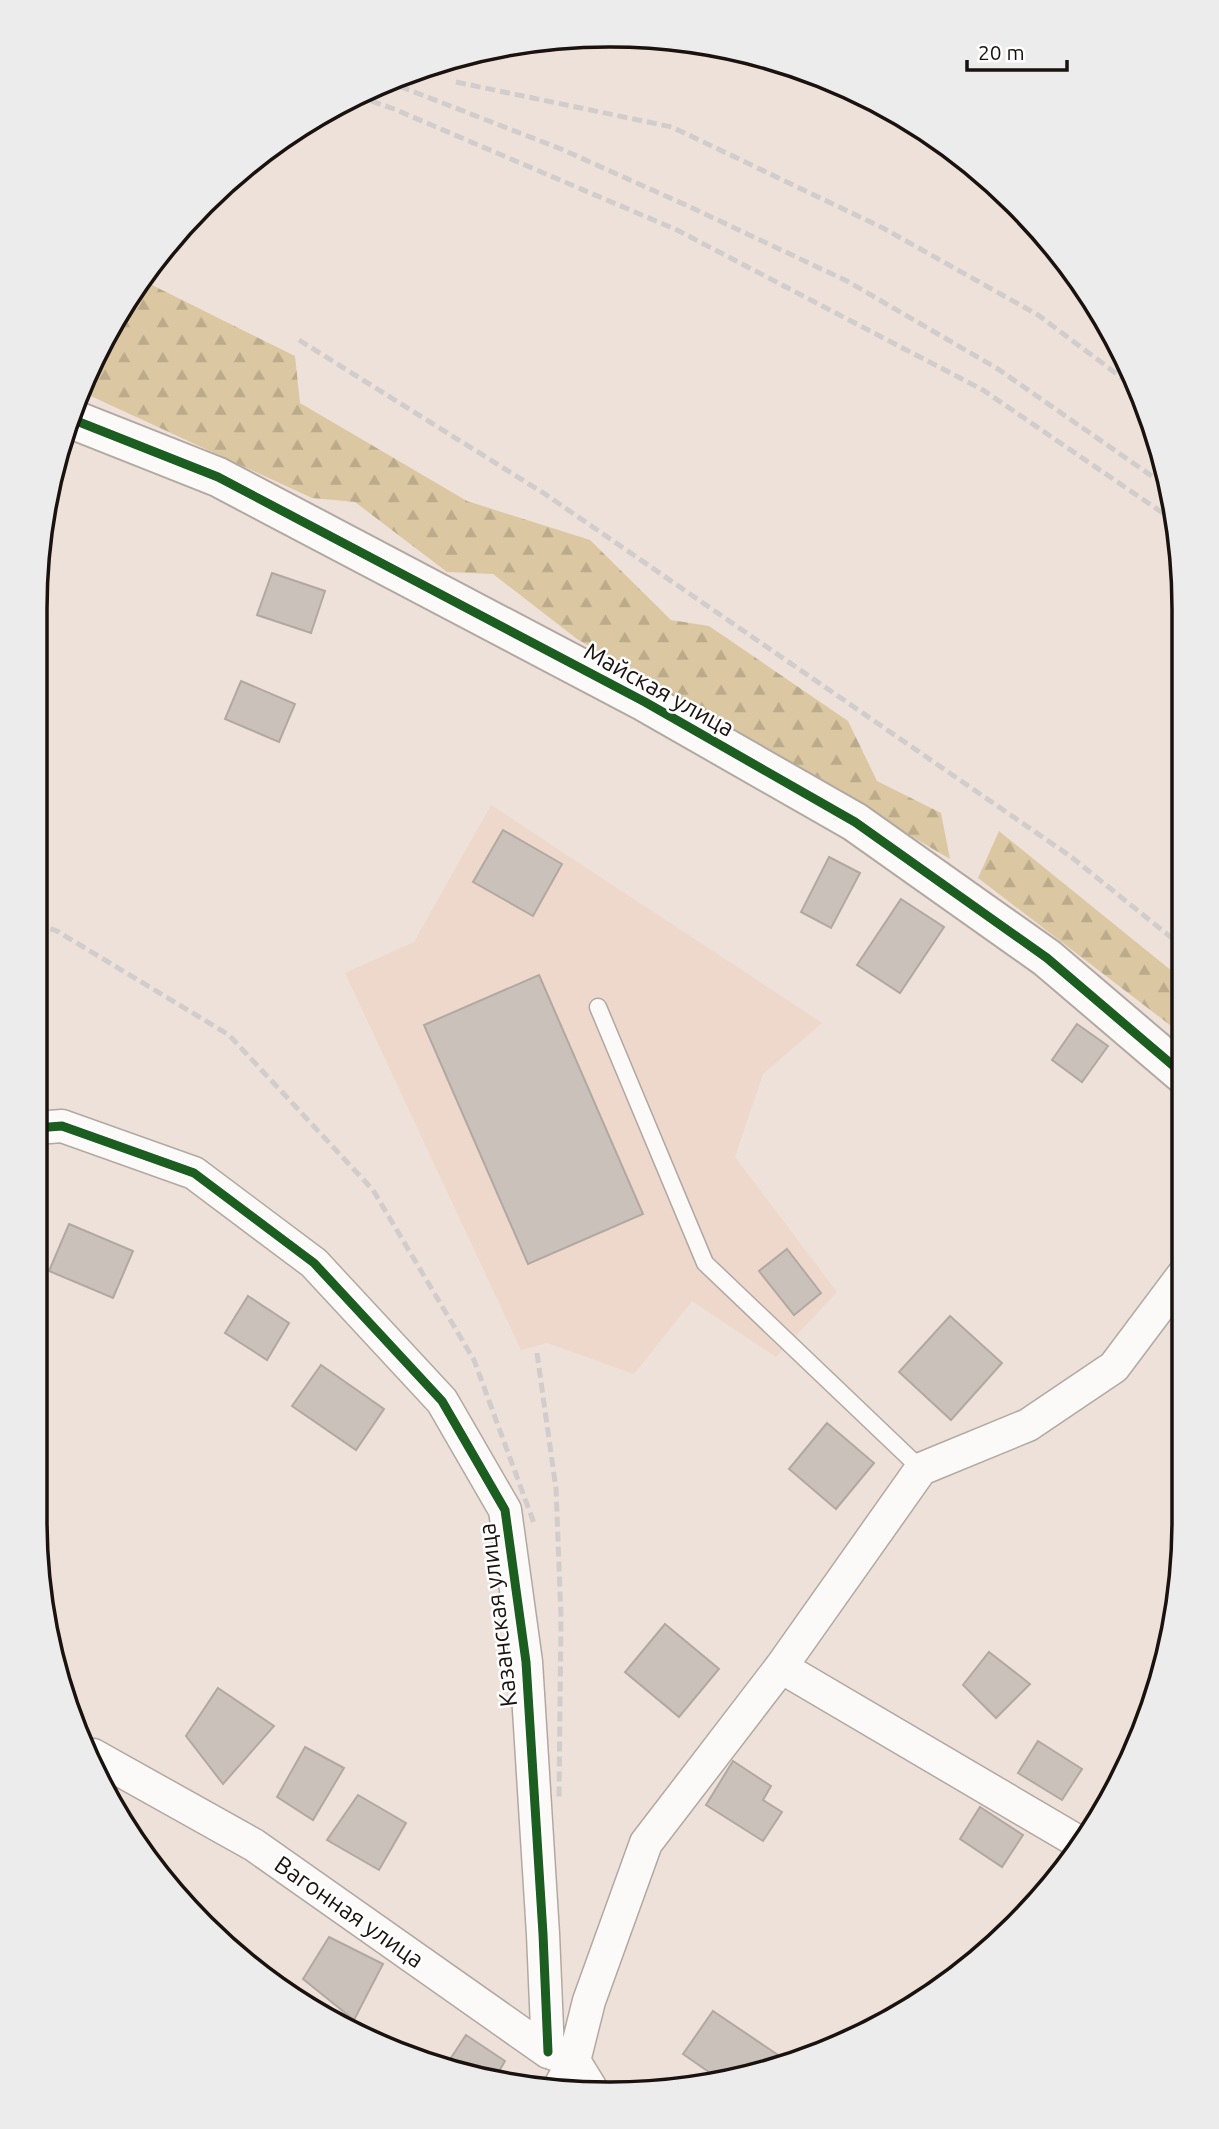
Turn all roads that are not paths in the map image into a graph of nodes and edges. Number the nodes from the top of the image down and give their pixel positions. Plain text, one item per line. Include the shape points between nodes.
1 (80, 422) edge
2 (598, 1007) dead end
3 (1172, 1065) edge
4 (47, 1127) edge
5 (1172, 1290) edge
6 (921, 1469) junction
7 (781, 1667) junction
8 (101, 1760) edge
9 (1073, 1838) edge
10 (568, 2071) edge

1 - 3 street, Майская улица via 218,477 645,702 855,822 1046,958
2 - 6 lane via 705,1263
4 - 10 street, Казанская улица via 62,1126 194,1173 314,1263 442,1401 505,1510 526,1662 543,1934
5 - 6 street via 1114,1367 1028,1425
6 - 7 street
7 - 9 street
7 - 10 street via 646,1843
8 - 10 street, Вагонная улица via 254,1845

